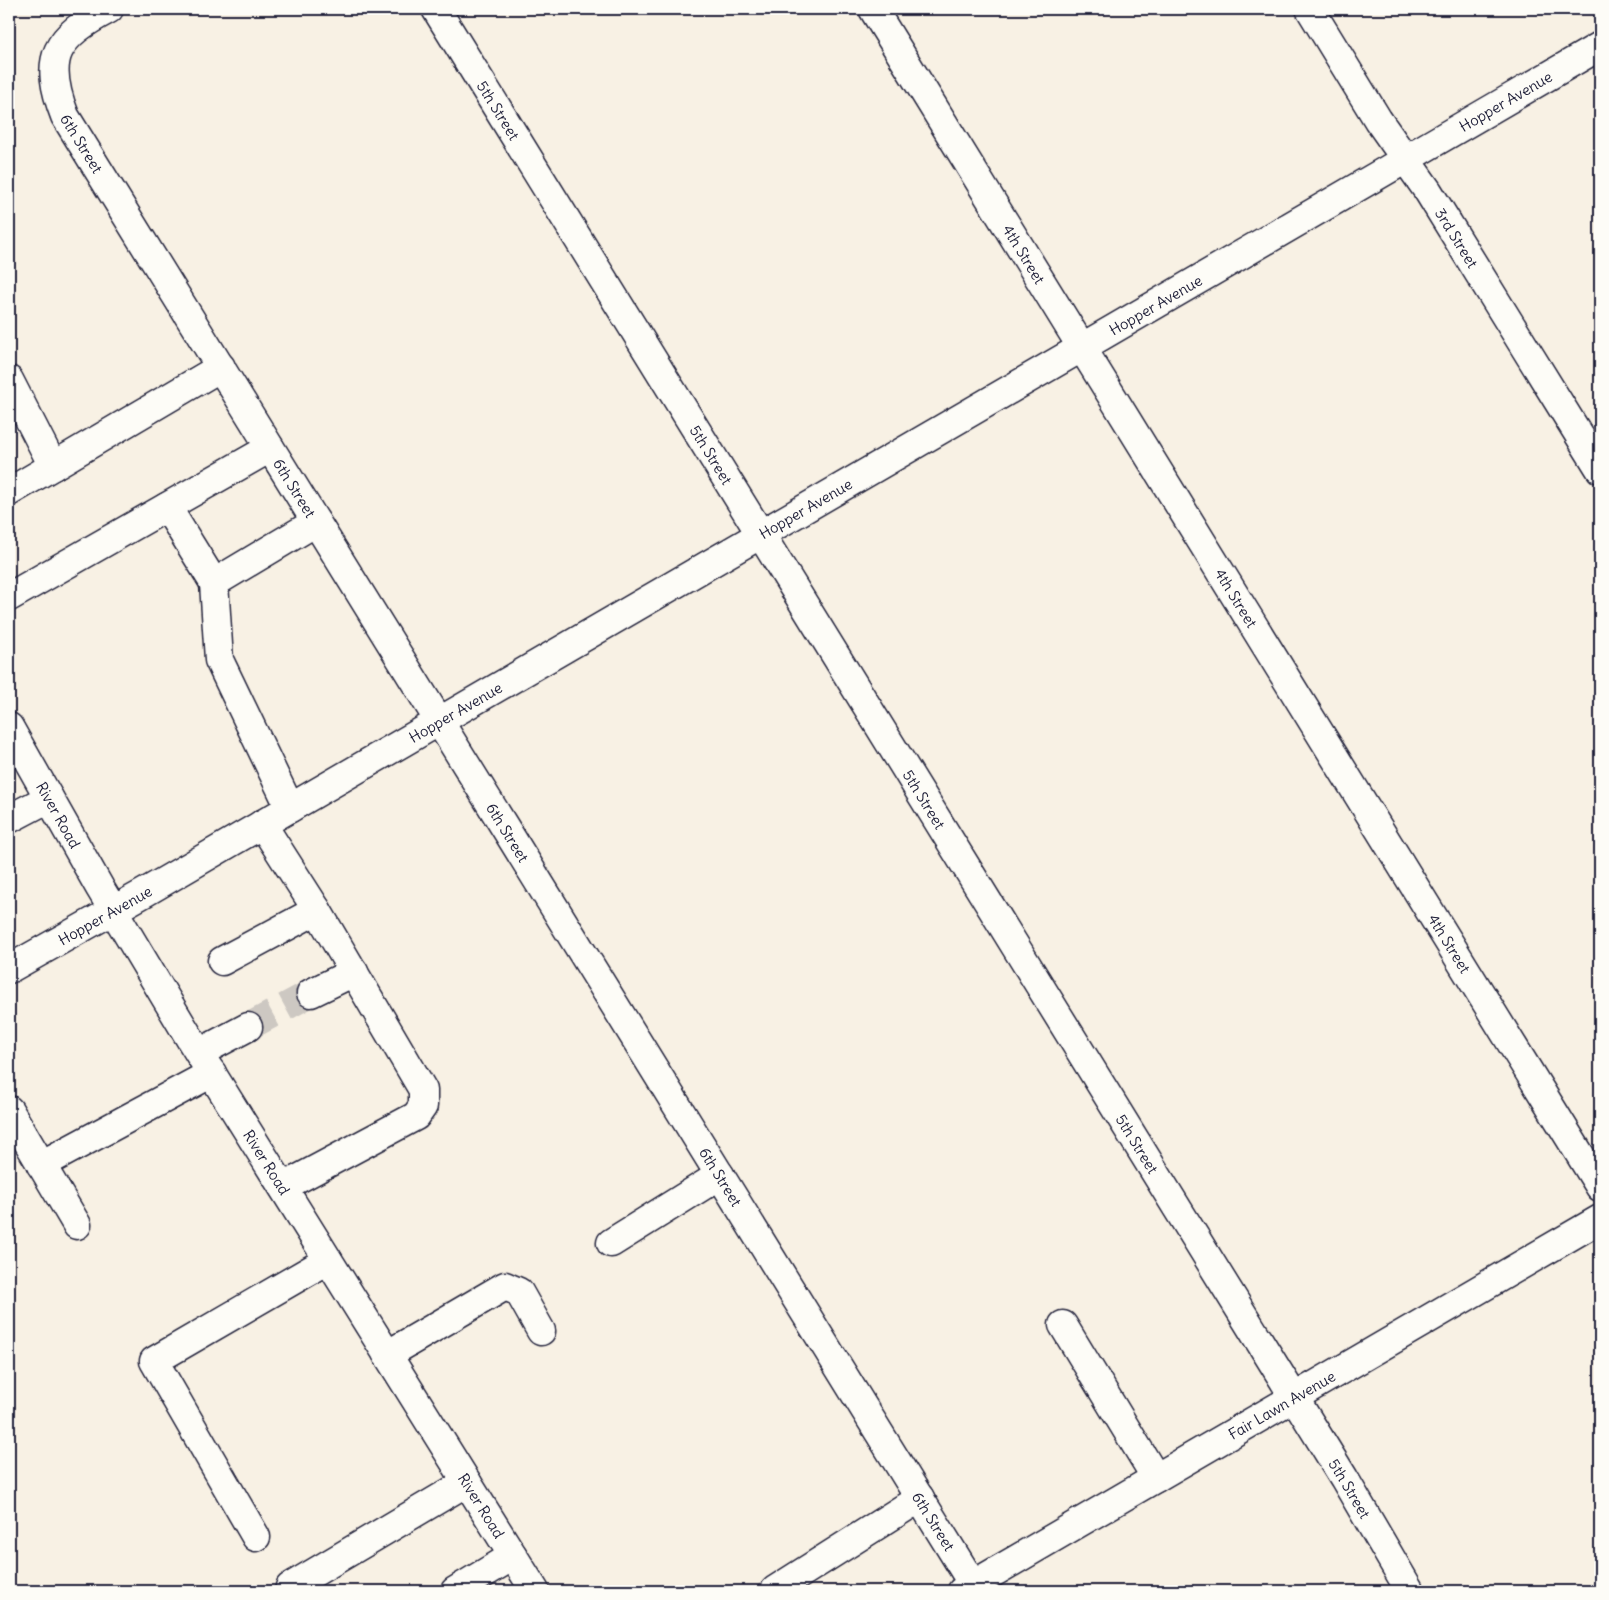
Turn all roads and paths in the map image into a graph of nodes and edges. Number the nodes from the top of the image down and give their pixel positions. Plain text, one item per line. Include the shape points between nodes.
1 (109, 9) edge
2 (436, 9) edge
3 (873, 9) edge
4 (1310, 9) edge
5 (1600, 46) edge
6 (1406, 159) junction
7 (1082, 348) junction
8 (221, 367) junction
9 (9, 380) edge
10 (270, 448) junction
11 (53, 466) junction
12 (1600, 469) edge
13 (9, 492) edge
14 (167, 507) junction
15 (316, 522) junction
16 (760, 534) junction
17 (214, 583) junction
18 (9, 597) edge
19 (439, 721) junction
20 (9, 727) edge
21 (49, 798) junction
22 (290, 808) junction
23 (9, 819) edge
24 (262, 824) junction
25 (317, 910) junction
26 (113, 911) junction
27 (222, 961) dead end
28 (9, 969) edge
29 (354, 972) junction
30 (311, 993) tunnel mouth
31 (248, 1027) tunnel mouth
32 (206, 1063) junction
33 (9, 1110) edge
34 (41, 1165) junction
35 (720, 1175) junction
36 (283, 1187) junction
37 (1600, 1187) edge
38 (1600, 1219) edge
39 (77, 1226) dead end
40 (611, 1243) dead end
41 (328, 1260) junction
42 (1063, 1325) dead end
43 (541, 1331) dead end
44 (387, 1355) junction
45 (1294, 1399) junction
46 (1156, 1478) junction
47 (467, 1482) junction
48 (920, 1498) junction
49 (256, 1537) dead end
50 (513, 1556) junction
51 (971, 1589) edge
52 (775, 1590) dead end
53 (289, 1591) edge
54 (455, 1591) edge
55 (535, 1591) edge
56 (1410, 1591) edge

1 - 8 street, 6th Street via 82,24 62,43 52,67 56,94 65,116
2 - 16 street, 5th Street
3 - 7 street, 4th Street
4 - 6 street, 3rd Street via 1378,120
5 - 6 street, Hopper Avenue
6 - 7 street, Hopper Avenue
6 - 12 street, 3rd Street
7 - 16 street, Hopper Avenue
7 - 37 street, 4th Street
8 - 10 street, 6th Street
8 - 11 street
9 - 11 street
10 - 14 street
10 - 15 street, 6th Street
11 - 13 street
14 - 17 street
14 - 18 street
15 - 17 street
15 - 19 street, 6th Street
16 - 19 street, Hopper Avenue
16 - 45 street, 5th Street
17 - 22 street via 220,660
19 - 22 street, Hopper Avenue
19 - 35 street, 6th Street
20 - 21 street, River Road
21 - 23 street
21 - 26 street, River Road
22 - 24 street, Hopper Avenue
24 - 25 street
24 - 26 street, Hopper Avenue
25 - 27 street
25 - 29 street
26 - 28 street, Hopper Avenue
26 - 32 street, River Road
29 - 30 street
29 - 36 street via 423,1090 423,1106 416,1116
31 - 32 street
32 - 34 street
32 - 36 street, River Road
33 - 34 street
34 - 39 street
35 - 40 street
35 - 48 street, 6th Street
36 - 41 street, River Road
38 - 45 street, Fair Lawn Avenue
41 - 44 street, River Road
41 - 49 street via 154,1361
42 - 46 street
43 - 44 street via 519,1292 506,1286
44 - 47 street, River Road
45 - 46 street, Fair Lawn Avenue
45 - 56 street, 5th Street
46 - 51 street, Fair Lawn Avenue
47 - 50 street, River Road
47 - 53 street via 290,1587
48 - 51 street, 6th Street
48 - 52 street
50 - 54 street
50 - 55 street, River Road

